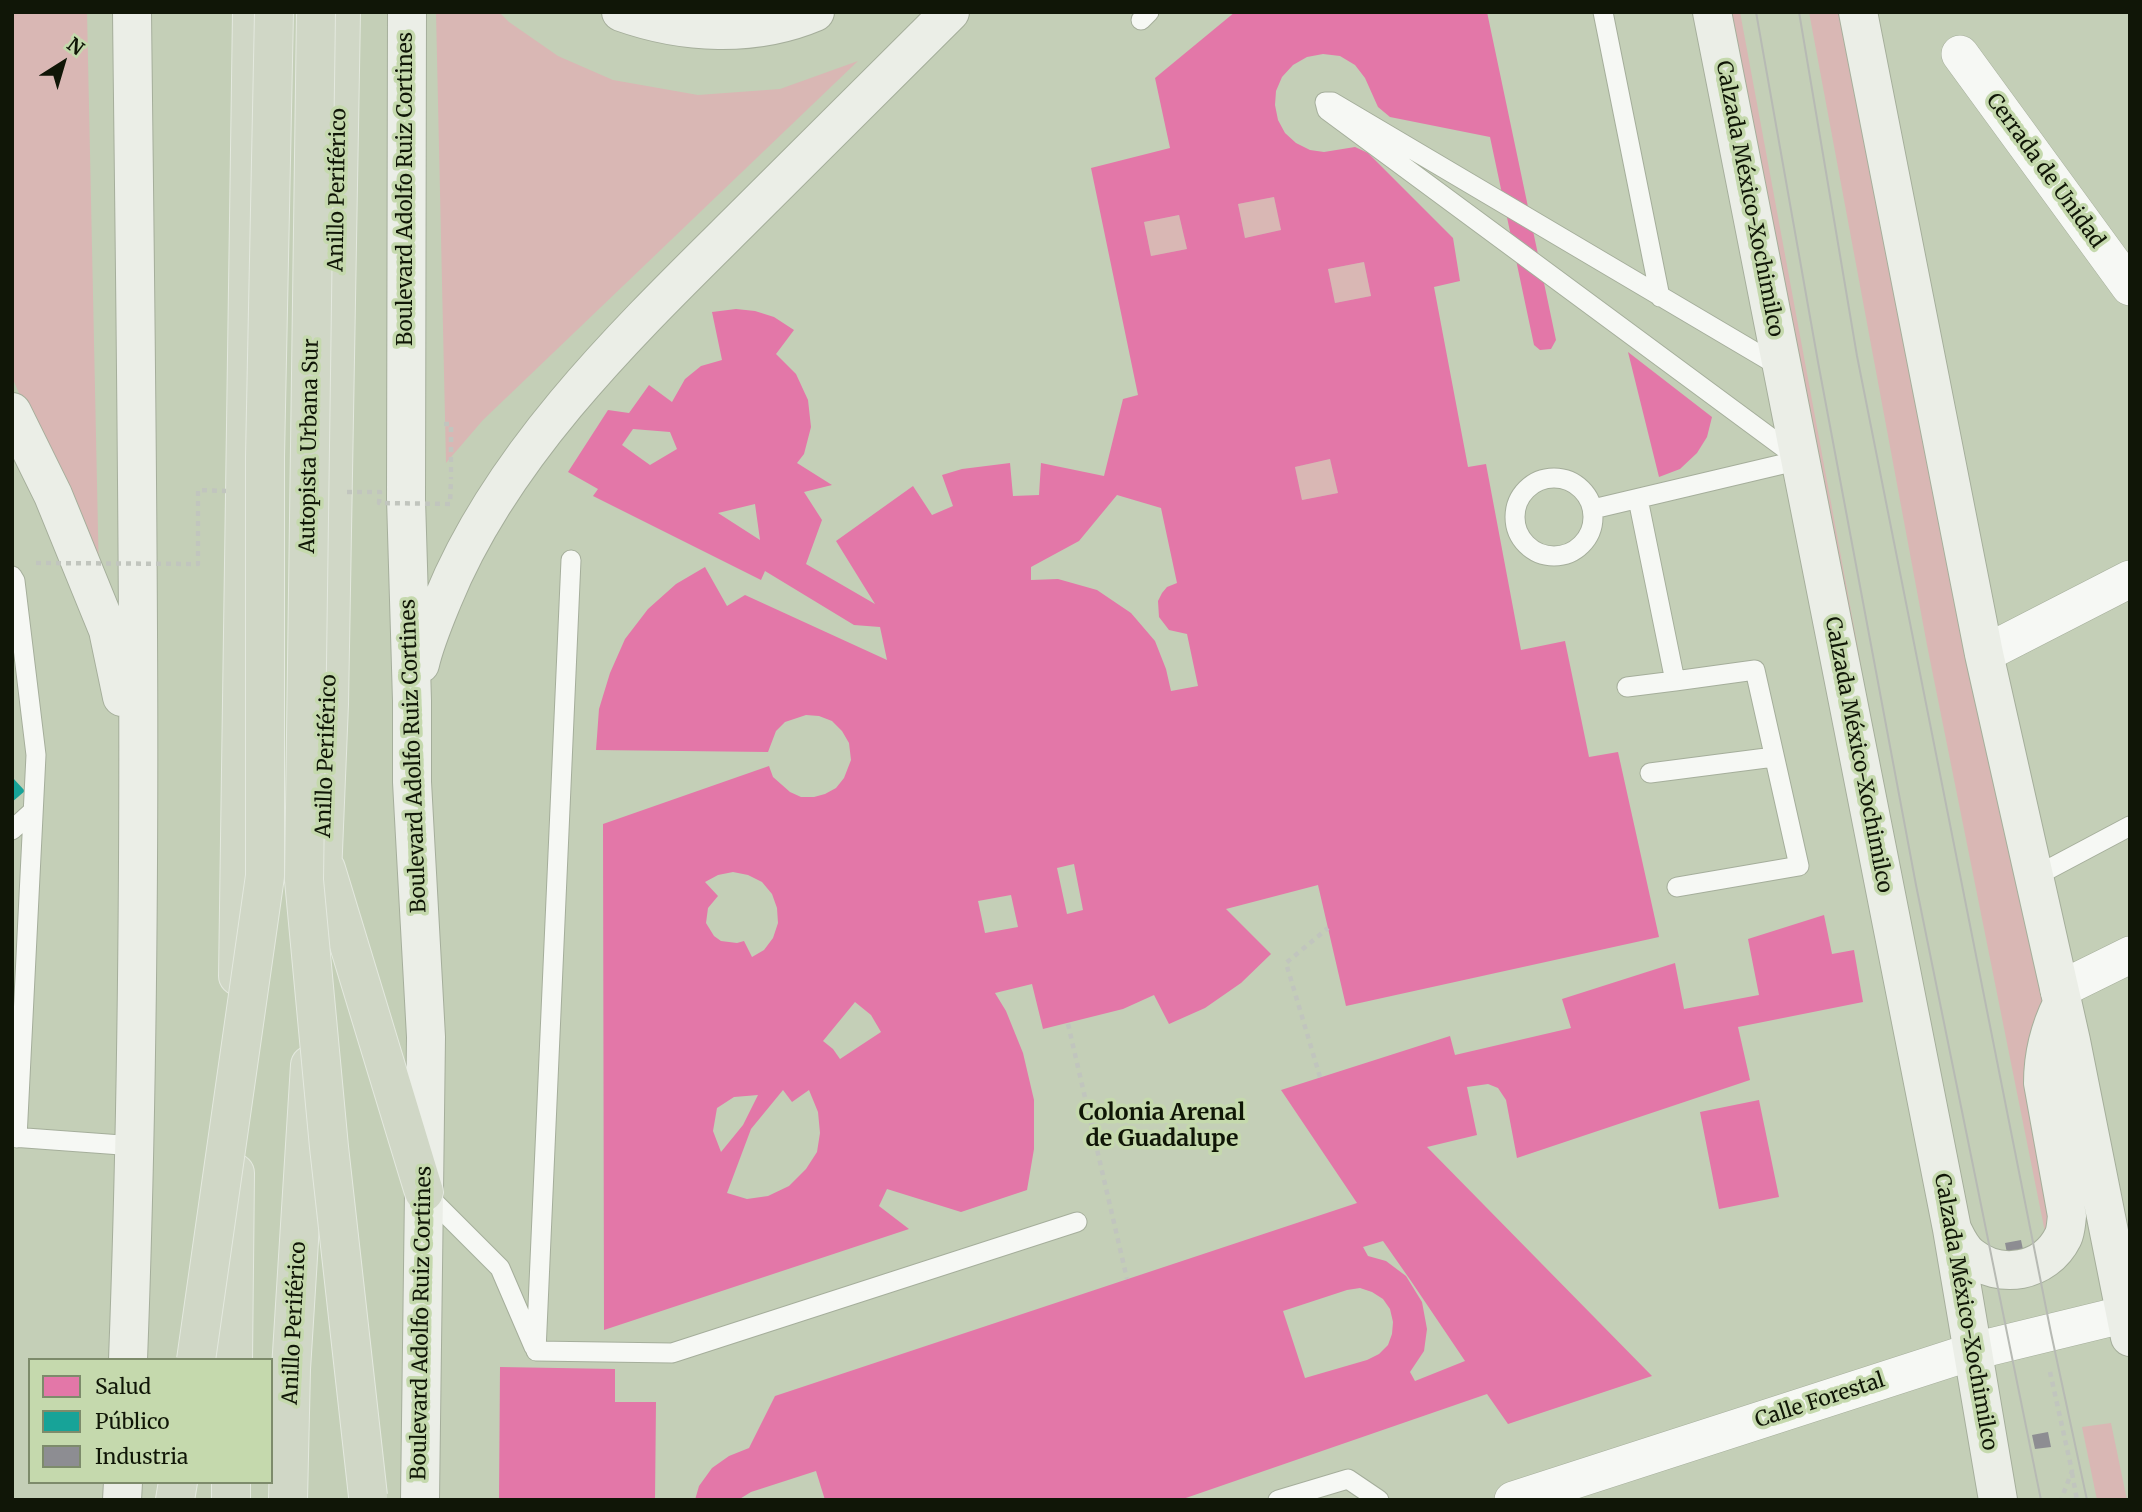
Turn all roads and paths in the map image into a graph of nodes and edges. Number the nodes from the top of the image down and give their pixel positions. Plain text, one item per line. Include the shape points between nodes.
1 (132, 12) edge
2 (252, 12) edge
3 (274, 12) edge
4 (316, 12) edge
5 (341, 12) edge
6 (407, 12) edge
7 (621, 12) edge
8 (816, 12) edge
9 (950, 12) edge
10 (1603, 12) edge
11 (1712, 12) edge
12 (1864, 15) edge
13 (1960, 54) dead end
14 (2130, 287) edge
15 (1660, 297) junction
16 (1782, 369) junction
17 (12, 412) edge
18 (451, 424) dead end
19 (1800, 460) junction
20 (451, 479) dead end
21 (1638, 499) junction
22 (1593, 509) junction
23 (571, 560) dead end
24 (12, 576) edge
25 (2130, 579) edge
26 (1984, 654) junction
27 (1675, 681) junction
28 (1627, 687) dead end
29 (412, 701) junction
30 (1774, 757) junction
31 (137, 769) junction
32 (1650, 773) dead end
33 (33, 811) junction
34 (2130, 826) edge
35 (12, 830) edge
36 (314, 870) junction
37 (2034, 877) junction
38 (1677, 887) dead end
39 (1328, 928) dead end
40 (2130, 955) edge
41 (2061, 997) junction
42 (1068, 1024) dead end
43 (1321, 1077) dead end
44 (15, 1137) edge
45 (135, 1146) junction
46 (424, 1192) junction
47 (1077, 1222) dead end
48 (1952, 1229) junction
49 (1127, 1279) dead end
50 (2128, 1322) edge
51 (2042, 1335) junction
52 (536, 1351) junction
53 (1974, 1351) junction
54 (128, 1358) edge
55 (196, 1358) edge
56 (233, 1358) edge
57 (2072, 1471) junction
58 (288, 1500) edge
59 (368, 1500) edge
60 (420, 1500) edge
61 (1278, 1500) edge
62 (1379, 1500) edge
63 (1513, 1500) edge
64 (1998, 1500) edge
65 (2061, 1500) edge
66 (2077, 1500) edge

1 - 31 main road
2 - 56 highway
3 - 55 highway, Autopista Urbana Sur, bridge via 265,457 265,876
4 - 36 highway, Autopista Urbana Sur, bridge
5 - 36 highway, Anillo Periférico via 329,690
6 - 29 main road, Boulevard Adolfo Ruiz Cortines via 406,499
7 - 8 main road via 711,31 776,24
9 - 29 main road via 631,329 496,495 451,580 425,642
10 - 15 lane
11 - 16 main road, Calzada México-Xochimilco
12 - 26 main road
13 - 14 street, Cerrada de Unidad
15 - 16 lane
15 - 19 lane via 1332,102 1325,102 1327,110
16 - 19 main road, Calzada México-Xochimilco
17 - 31 main road via 53,495 108,630
18 - 20 path
19 - 21 lane
19 - 48 main road, Calzada México-Xochimilco
21 - 22 lane
21 - 27 lane
22 - 22 lane via 1589,498 1571,481 1546,478 1535,482 1518,500 1515,524 1530,548 1555,557 1569,554 1589,536
23 - 52 lane
24 - 33 lane via 36,755
25 - 26 street
26 - 37 main road
27 - 28 lane
27 - 30 lane via 1755,670
29 - 46 main road, Boulevard Adolfo Ruiz Cortines via 426,1037
30 - 32 lane
30 - 38 lane via 1799,866
31 - 45 main road
33 - 35 lane
33 - 44 lane
34 - 37 lane
36 - 46 highway
36 - 58 highway, Anillo Periférico
36 - 59 highway, bridge via 330,1147
37 - 41 main road
39 - 43 path via 1286,963
40 - 41 street
41 - 48 main road via 2043,1063 2043,1083 2067,1216 2064,1236 2030,1268 1996,1270 1970,1256
41 - 50 main road
42 - 49 path
44 - 45 lane
45 - 54 main road
46 - 52 lane via 500,1268
46 - 60 main road, Boulevard Adolfo Ruiz Cortines
47 - 52 lane via 672,1353
48 - 53 main road, Calzada México-Xochimilco
50 - 51 street, Calle Forestal
51 - 53 street, Calle Forestal
51 - 57 path
53 - 63 street, Calle Forestal
53 - 64 main road, Calzada México-Xochimilco
57 - 65 path
57 - 66 path
61 - 62 lane via 1349,1479

